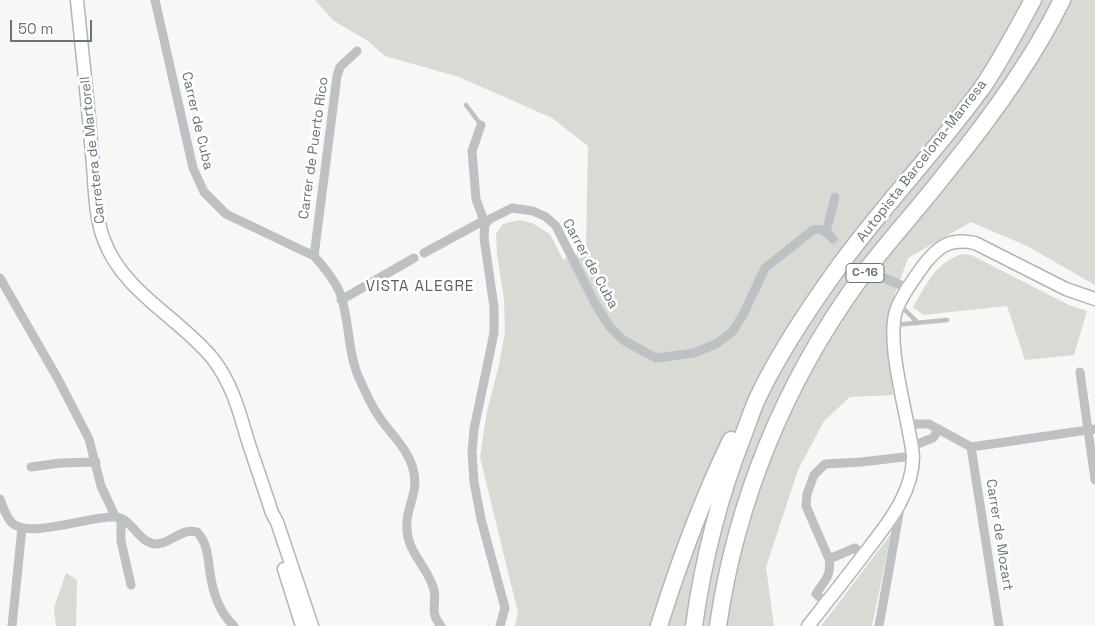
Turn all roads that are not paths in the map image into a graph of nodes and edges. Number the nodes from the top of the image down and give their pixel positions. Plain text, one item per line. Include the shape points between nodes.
1 (77, 0) edge
2 (155, 0) edge
3 (1033, 0) edge
4 (1062, 0) edge
5 (356, 51) dead end
6 (466, 105) dead end
7 (481, 125) joint
8 (835, 197) dead end
9 (484, 223) junction
10 (424, 252) dead end
11 (314, 256) junction
12 (414, 258) dead end
13 (879, 276) tunnel mouth
14 (0, 278) edge
15 (908, 288) junction
16 (1095, 299) edge
17 (342, 300) junction
18 (899, 304) junction
19 (947, 320) dead end
20 (918, 323) junction
21 (894, 325) junction
22 (1080, 372) dead end
23 (758, 398) junction
24 (908, 424) junction
25 (939, 429) junction
26 (1092, 430) edge
27 (971, 447) junction
28 (913, 450) junction
29 (96, 462) junction
30 (31, 467) dead end
31 (1095, 480) edge
32 (0, 499) edge
33 (901, 500) junction
34 (272, 513) junction
35 (118, 518) junction
36 (22, 528) junction
37 (863, 555) junction
38 (829, 559) junction
39 (131, 586) dead end
40 (826, 603) junction
41 (298, 613) junction
42 (12, 626) edge
43 (234, 626) edge
44 (296, 626) edge
45 (302, 626) edge
46 (312, 626) edge
47 (440, 626) edge
48 (500, 626) edge
49 (659, 626) edge
50 (694, 626) edge
51 (718, 626) edge
52 (808, 626) edge
53 (879, 626) edge
54 (999, 626) edge

1 - 34 main road, Carretera de Martorell via 103,240 126,276 196,342 222,372 234,398
2 - 11 street, Carrer de Cuba via 192,168 204,192 226,214
3 - 23 highway, Autopista Barcelona-Manresa / C-16 via 984,85 836,271 783,351
4 - 51 highway, Autopista Barcelona-Manresa / C-16 via 1046,33 1014,83 949,170 859,280 802,372 766,445 747,496 725,576
5 - 11 street, Carrer de Puerto Rico via 340,67 337,76
6 - 7 lane
7 - 9 street via 472,151 476,199
8 - 9 street, Carrer de Cuba via 830,236 818,228 813,230 765,268 732,332 694,354 656,358 623,340 610,327 556,226 546,217 512,208
9 - 10 street
9 - 48 street via 494,333 472,453 480,519 505,608
11 - 17 street, Carrer de Cuba via 332,279
12 - 17 street
13 - 15 street
14 - 29 street via 58,379 89,439
15 - 16 main road via 938,250 959,240 980,244 1066,289
15 - 18 main road
17 - 47 street, Carrer de Cuba via 350,351 358,376 376,412 406,452 413,467 416,480 407,520 408,538 431,582 433,611
18 - 20 lane
18 - 21 main road
19 - 20 lane
20 - 21 lane
21 - 24 main road via 894,346
22 - 26 street
23 - 49 highway via 732,437 707,490 676,569
23 - 50 highway, Autopista Barcelona-Manresa / C-16 via 733,461 714,526
24 - 25 street via 929,424
24 - 28 main road
25 - 27 street
25 - 28 street via 933,438
26 - 27 street
26 - 31 street
27 - 54 street, Carrer de Mozart
28 - 33 main road via 908,483
28 - 38 street via 861,462 825,464 814,475 806,506
29 - 30 street
29 - 35 street via 101,486
32 - 36 street via 8,518
33 - 37 main road
33 - 53 street
34 - 41 main road, Carretera de Martorell via 271,523
34 - 46 main road, Carretera de Martorell
35 - 36 street
35 - 39 street
35 - 43 street via 130,524 152,544 164,542 185,531 197,532 205,545 215,596
36 - 42 street
37 - 38 street via 855,548
37 - 40 main road
38 - 40 street via 827,578 816,594
40 - 52 main road
41 - 44 main road
41 - 45 main road, Carretera de Martorell

